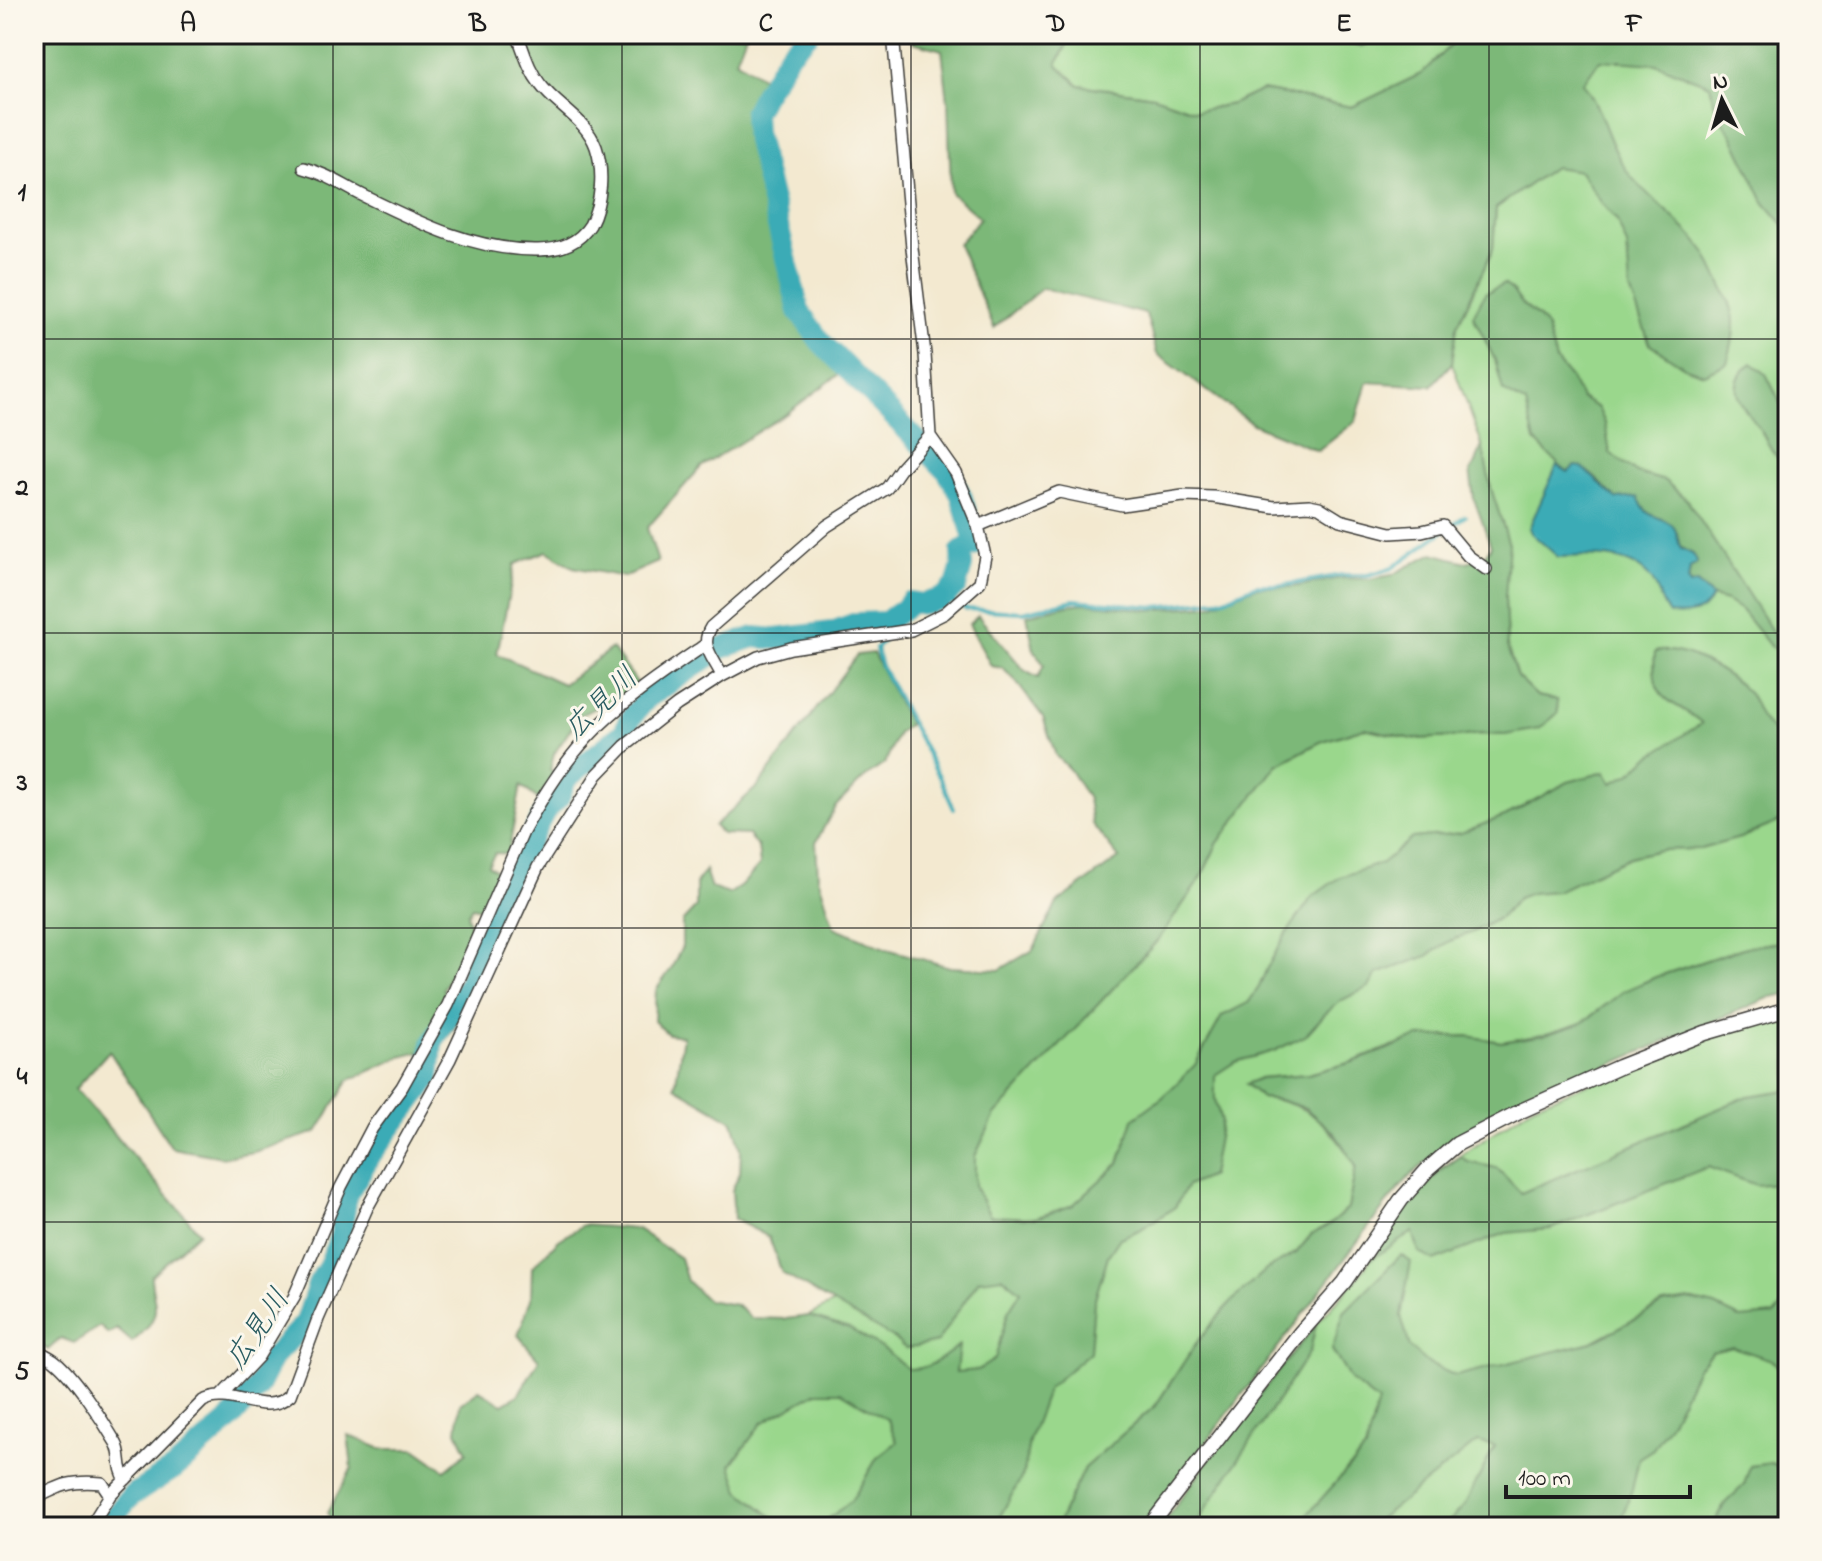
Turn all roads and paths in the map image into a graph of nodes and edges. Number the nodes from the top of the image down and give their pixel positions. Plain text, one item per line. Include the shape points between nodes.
1 (517, 34) edge
2 (893, 34) edge
3 (304, 168) dead end
4 (928, 439) junction
5 (978, 526) junction
6 (1486, 569) dead end
7 (706, 648) junction
8 (720, 673) junction
9 (1788, 1009) edge
10 (34, 1348) edge
11 (224, 1396) junction
12 (126, 1479) junction
13 (110, 1495) junction
14 (34, 1499) edge
15 (90, 1527) edge
16 (1149, 1527) edge

1 - 3 street via 538,82 582,124 596,149 596,213 575,242 563,248 525,250 483,245
2 - 4 street via 925,354
4 - 5 street via 956,473
4 - 7 street via 887,488 827,526 736,603 711,627
5 - 6 street via 1059,492 1122,505 1183,496 1274,507 1309,505 1340,520 1391,533 1446,529
5 - 8 street via 984,574 945,613 911,630 791,648
7 - 8 street
7 - 11 street via 615,711 586,739 538,804 448,1005 372,1128 283,1318
8 - 11 street via 610,761 551,844 450,1059 352,1238 290,1395 279,1403 261,1404
9 - 16 street via 1705,1033 1619,1067 1457,1144 1401,1200 1345,1282
10 - 12 street via 65,1371 95,1412 119,1450
11 - 12 street via 194,1408
12 - 13 street
13 - 14 street via 102,1483 81,1481 64,1483
13 - 15 street

